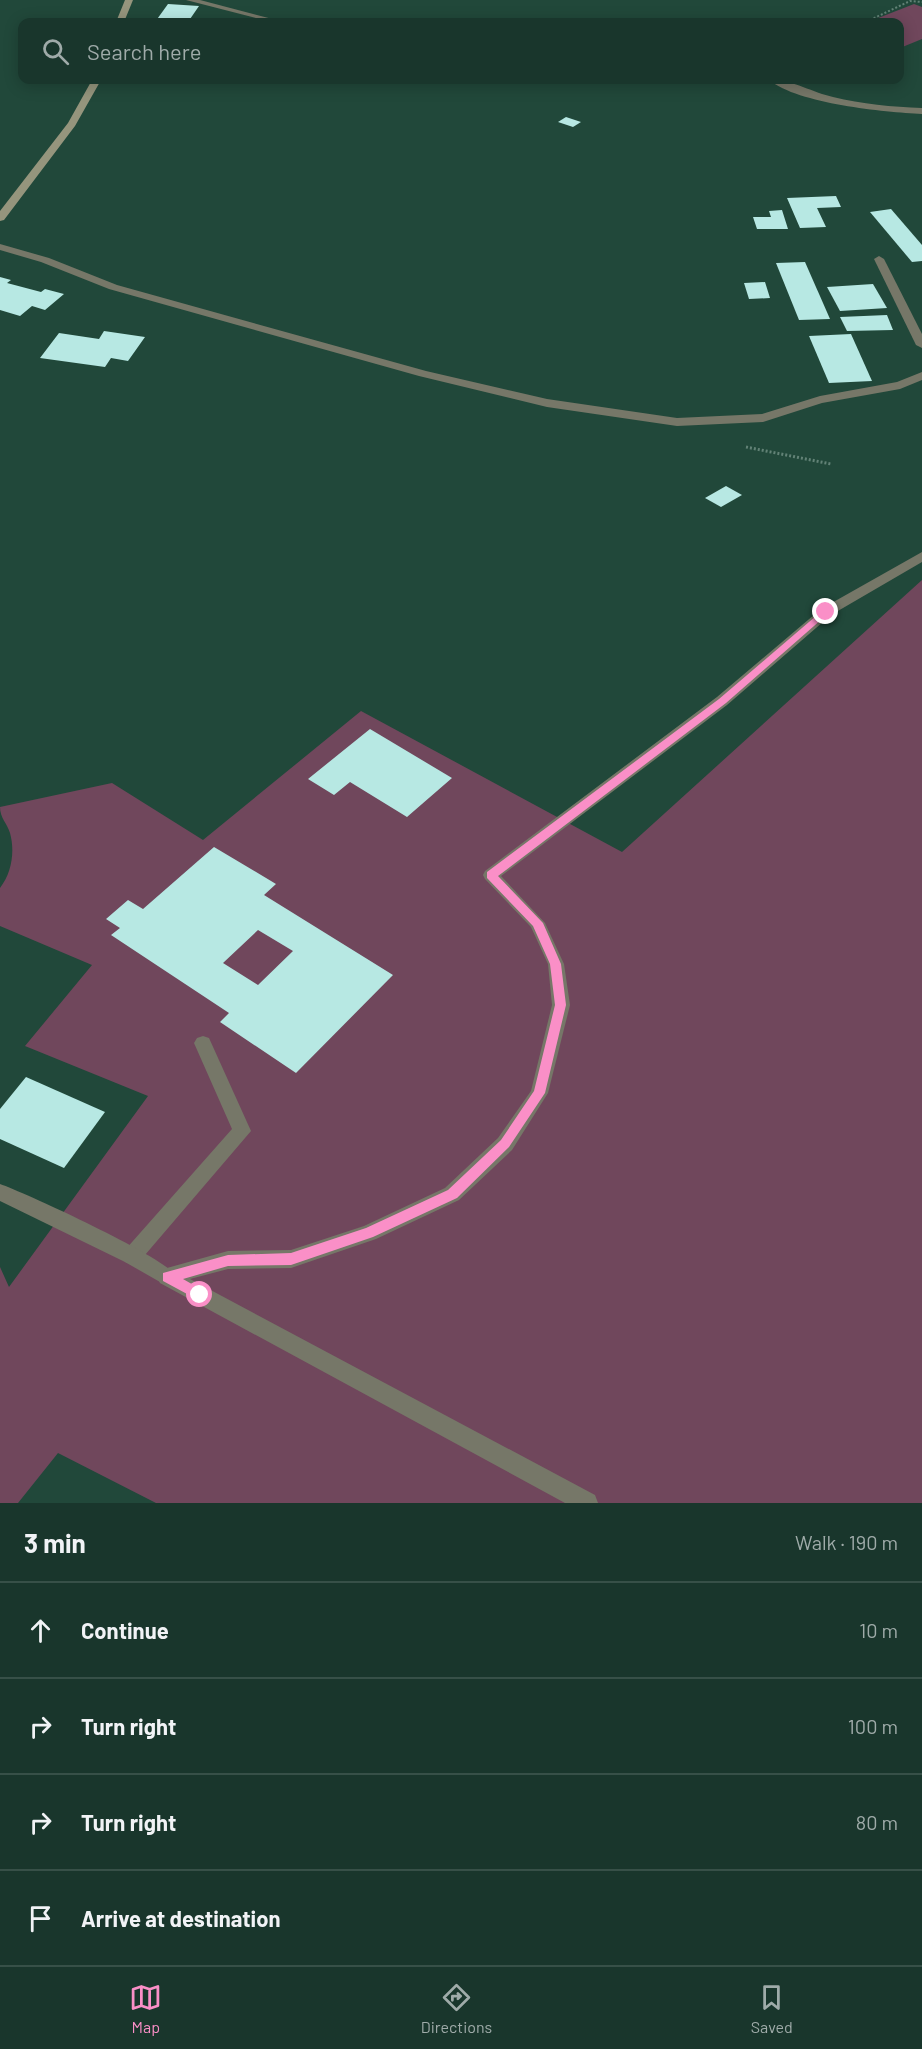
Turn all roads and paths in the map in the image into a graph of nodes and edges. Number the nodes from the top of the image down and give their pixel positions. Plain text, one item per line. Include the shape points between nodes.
1 (129, 0) edge
2 (137, 0) edge
3 (190, 0) edge
4 (922, 2) edge
5 (122, 18) edge
6 (264, 18) edge
7 (874, 18) edge
8 (94, 84) edge
9 (784, 84) edge
10 (922, 111) edge
11 (0, 218) edge
12 (0, 247) edge
13 (879, 259) dead end
14 (922, 345) edge
15 (922, 376) edge
16 (922, 556) edge
17 (203, 1042) dead end
18 (0, 1192) edge
19 (132, 1256) junction
20 (167, 1277) junction
21 (587, 1503) edge

1 - 2 street
1 - 5 main road
3 - 6 street
4 - 7 path via 909,1
8 - 11 main road via 72,123
9 - 10 street via 844,104
12 - 15 street via 113,287 423,374 547,403 677,422 763,418 820,400 900,385
13 - 14 street
16 - 20 street via 826,612 722,701 491,875 537,923 556,964 561,1005 539,1093 505,1144 453,1194 369,1233 291,1259 228,1260
17 - 19 street via 242,1131
18 - 19 street
19 - 20 street
20 - 21 street

